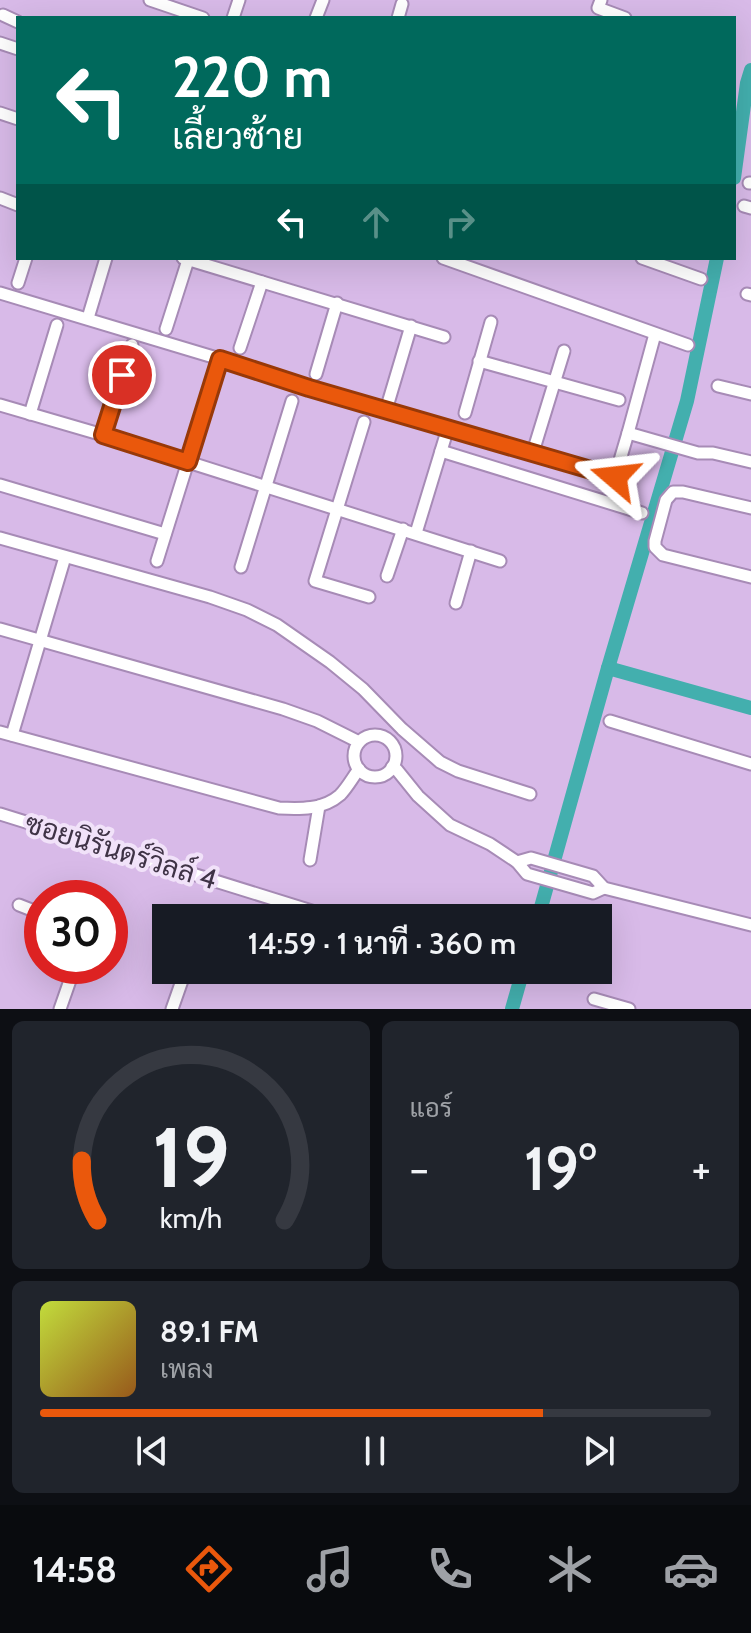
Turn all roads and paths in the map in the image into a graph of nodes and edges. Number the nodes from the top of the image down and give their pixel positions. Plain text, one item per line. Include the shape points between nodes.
1 (601, 0) edge
2 (154, 1) edge
3 (402, 4) dead end
4 (3, 15) dead end
5 (197, 16) edge
6 (399, 16) edge
7 (620, 16) edge
8 (16, 21) edge
9 (25, 260) edge
10 (105, 260) edge
11 (186, 260) edge
12 (189, 260) edge
13 (648, 260) edge
14 (464, 261) edge
15 (701, 279) dead end
16 (262, 282) junction
17 (18, 283) dead end
18 (0, 293) edge
19 (337, 303) junction
20 (88, 318) junction
21 (491, 322) dead end
22 (57, 325) dead end
23 (411, 326) junction
24 (166, 329) dead end
25 (655, 334) junction
26 (444, 337) dead end
27 (132, 345) dead end
28 (688, 345) dead end
29 (240, 348) dead end
30 (564, 351) dead end
31 (220, 359) junction
32 (479, 361) junction
33 (316, 374) dead end
34 (555, 381) junction
35 (718, 386) dead end
36 (751, 394) edge
37 (619, 400) dead end
38 (292, 401) dead end
39 (0, 405) edge
40 (386, 410) junction
41 (465, 413) dead end
42 (30, 414) junction
43 (364, 422) dead end
44 (448, 428) junction
45 (628, 433) junction
46 (103, 435) junction
47 (441, 451) junction
48 (533, 452) junction
49 (188, 462) junction
50 (751, 462) edge
51 (0, 485) edge
52 (265, 486) junction
53 (751, 508) edge
54 (336, 509) junction
55 (642, 513) dead end
56 (403, 529) junction
57 (416, 533) junction
58 (165, 534) junction
59 (0, 538) edge
60 (471, 551) junction
61 (65, 557) junction
62 (157, 561) dead end
63 (500, 561) dead end
64 (241, 567) dead end
65 (387, 576) dead end
66 (751, 577) edge
67 (369, 597) dead end
68 (456, 603) dead end
69 (0, 629) edge
70 (40, 641) junction
71 (610, 721) dead end
72 (402, 729) junction
73 (6, 733) edge
74 (387, 739) junction
75 (359, 742) junction
76 (751, 764) edge
77 (392, 767) junction
78 (359, 769) junction
79 (530, 794) dead end
80 (319, 806) junction
81 (0, 814) edge
82 (310, 860) dead end
83 (289, 904) edge
84 (19, 905) dead end
85 (24, 907) edge
86 (751, 925) edge
87 (69, 984) edge
88 (181, 984) edge
89 (594, 999) dead end
90 (60, 1009) edge
91 (172, 1009) edge
92 (629, 1009) edge

1 - 7 street via 598,8
2 - 5 street
3 - 6 street
4 - 8 street
9 - 17 street
10 - 20 street
11 - 24 street
12 - 16 street
13 - 15 street
14 - 25 street
16 - 19 street
16 - 29 street
18 - 20 street
19 - 23 street
19 - 33 street
20 - 31 street
21 - 32 street
22 - 42 street
23 - 26 street
23 - 40 street
25 - 28 street
25 - 45 street
27 - 46 street
30 - 34 street
31 - 40 street
31 - 49 street
32 - 34 street
32 - 41 street
34 - 37 street
34 - 48 street
35 - 36 street
38 - 52 street
39 - 42 street
40 - 44 street
42 - 46 street
43 - 54 street
44 - 47 street
44 - 48 street
45 - 48 street via 615,477
45 - 50 street
46 - 49 street
47 - 55 street
47 - 57 street
49 - 52 street
49 - 58 street
51 - 58 street
52 - 54 street
52 - 64 street
53 - 66 street via 673,492 655,541 663,555
54 - 56 street
54 - 67 street via 315,581
56 - 57 street
56 - 65 street
57 - 60 street
58 - 62 street
59 - 61 street
60 - 63 street
60 - 68 street
61 - 70 street
61 - 72 street via 210,597 277,625 363,689
69 - 70 street
70 - 73 street
70 - 75 street via 283,709
71 - 76 street
72 - 74 street
72 - 79 street via 450,768
73 - 80 street via 279,808
74 - 75 street via 369,736
74 - 77 street via 394,749
75 - 78 street via 354,759
77 - 78 street via 376,776
77 - 86 street via 450,825 517,862 531,858 593,876 604,888
78 - 80 street via 339,795
80 - 82 street
81 - 83 street, ซอยนิรันดร์วิลล์ 4
84 - 85 street
87 - 90 street
88 - 91 street
89 - 92 street

